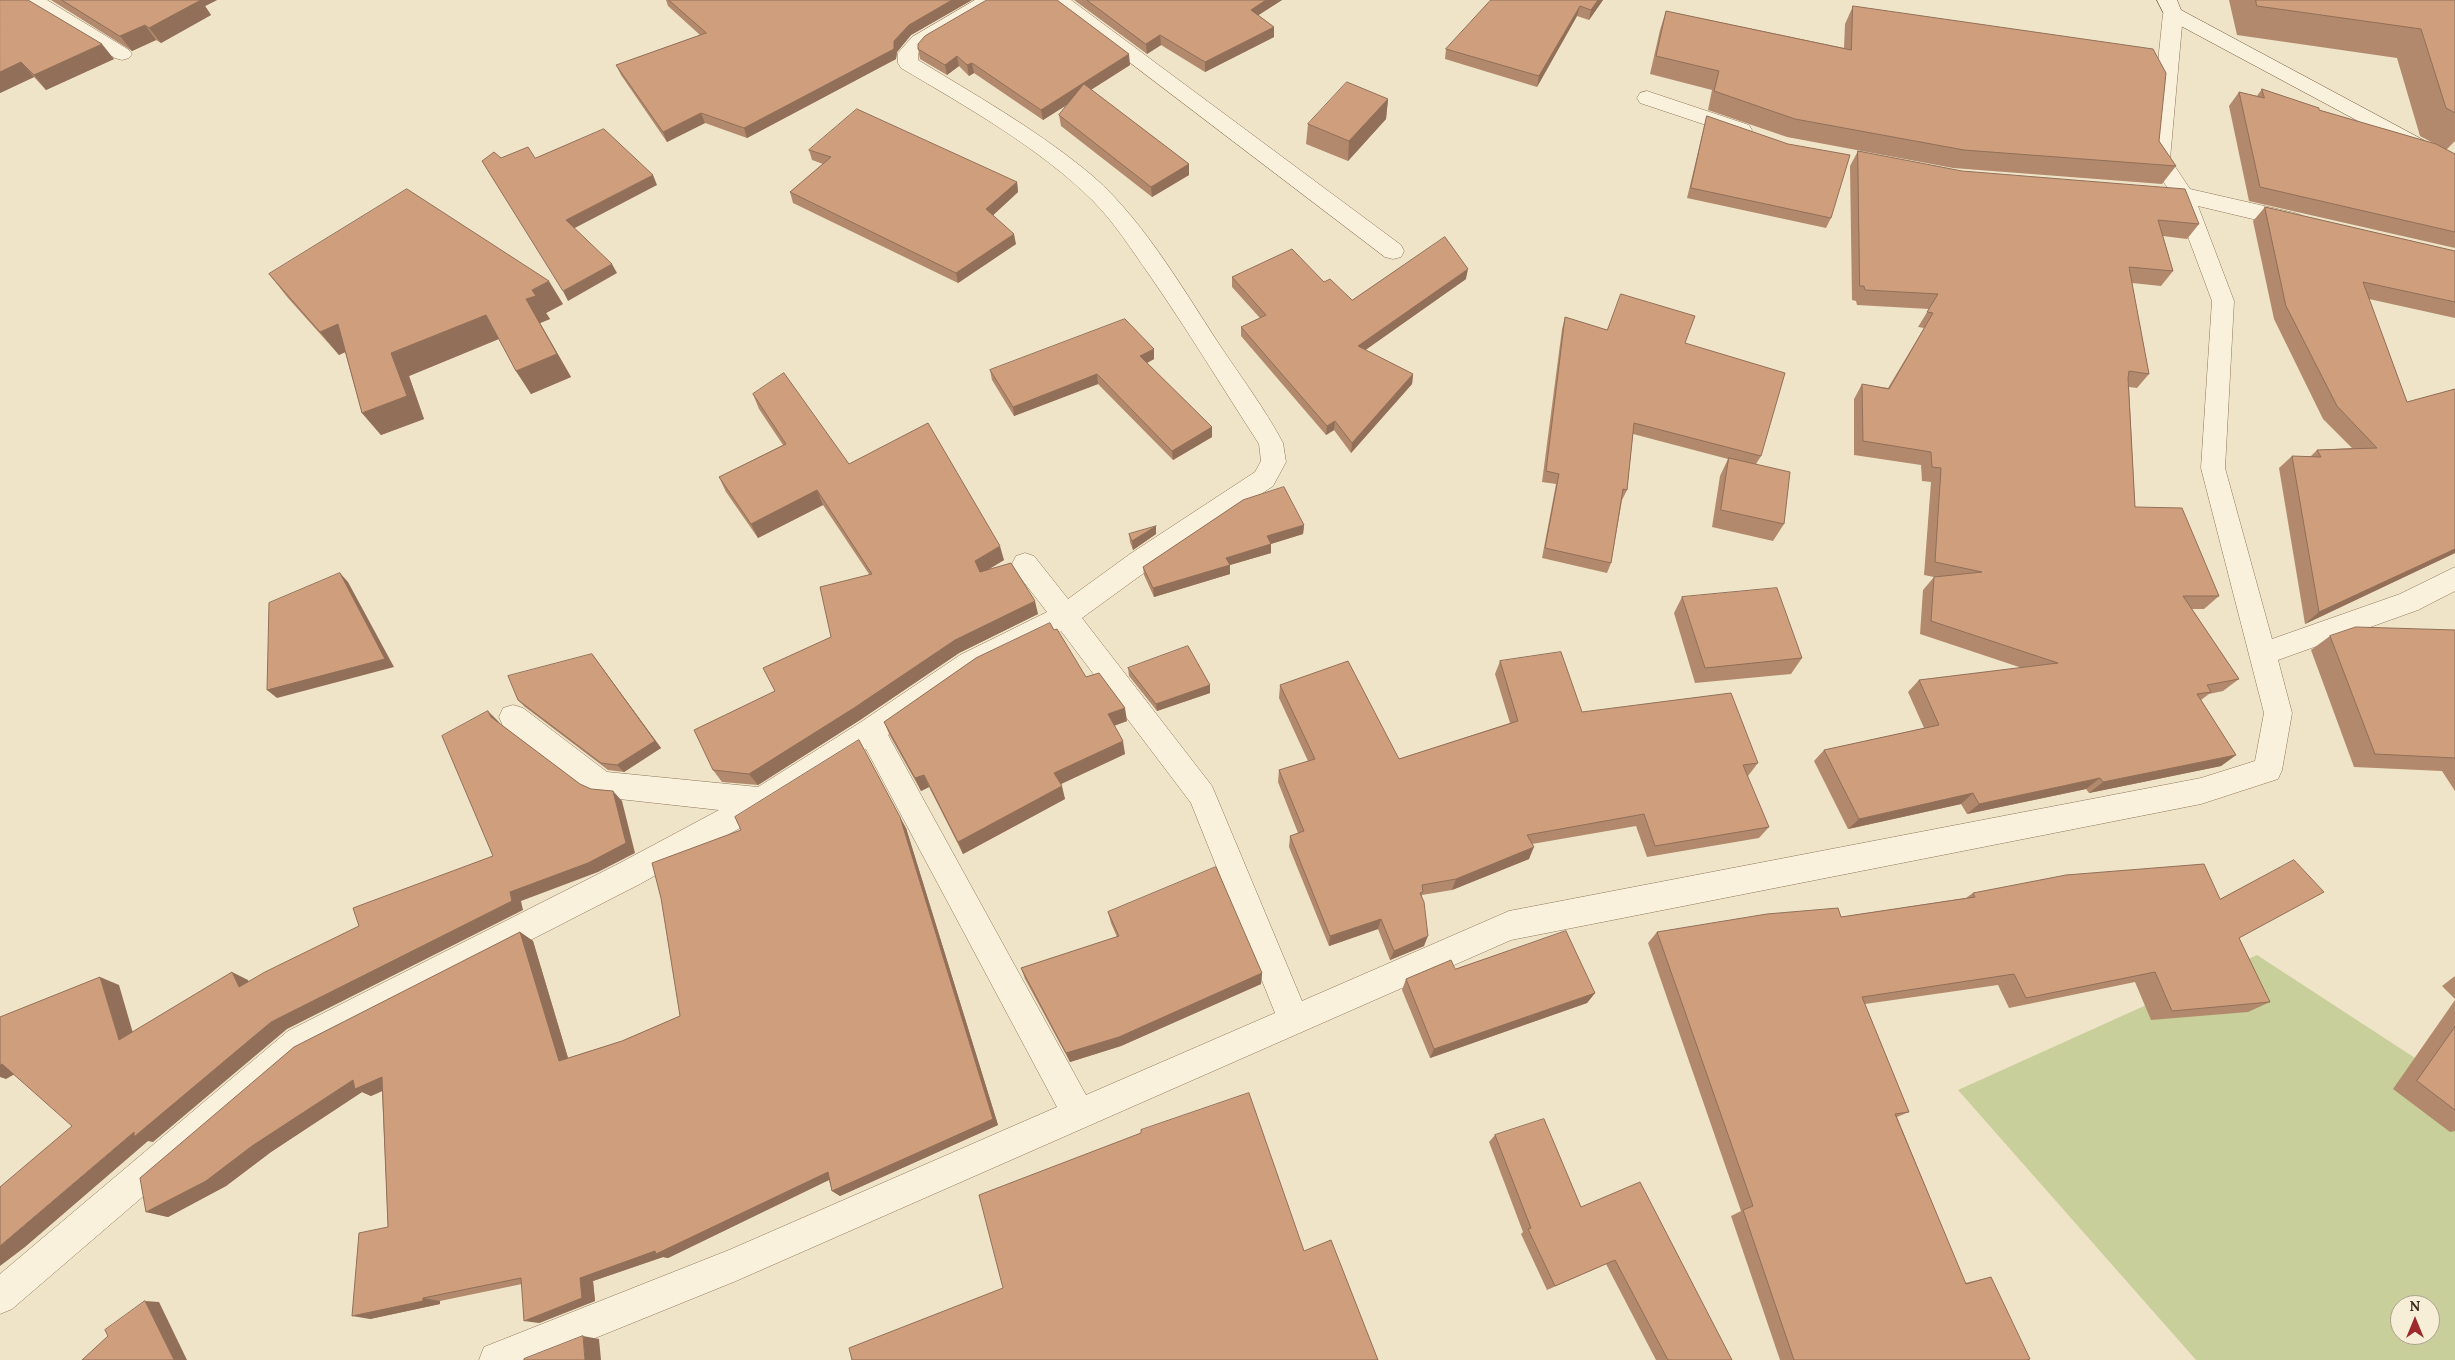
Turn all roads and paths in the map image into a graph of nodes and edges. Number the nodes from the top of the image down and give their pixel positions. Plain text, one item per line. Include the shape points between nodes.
1 (33, 0) edge
2 (989, 0) edge
3 (1058, 0) edge
4 (2170, 7) edge
5 (122, 54) edge
6 (1647, 98) dead end
7 (1757, 136) edge
8 (2455, 166) edge
9 (2145, 192) edge
10 (2183, 195) junction
11 (2319, 227) edge
12 (1392, 251) dead end
13 (1025, 564) dead end
14 (2455, 578) edge
15 (1065, 616) junction
16 (2262, 654) junction
17 (513, 717) dead end
18 (872, 731) junction
19 (762, 801) junction
20 (1294, 1020) junction
21 (1078, 1115) junction
22 (0, 1297) edge
23 (497, 1360) edge

1 - 5 street
2 - 15 street via 919,40 908,53 908,63 983,108 1076,173 1102,197 1123,221 1175,295 1272,443 1274,462 1264,479 1139,562
3 - 12 street
4 - 8 street
4 - 10 street via 2159,159
6 - 7 street
9 - 10 street
10 - 11 street
10 - 16 street via 2223,301 2213,468
13 - 15 street
14 - 16 street via 2409,602
15 - 18 street via 970,663
15 - 20 street via 1202,795
16 - 20 street via 2278,713 2268,770 2201,791 1509,926
17 - 19 street via 600,784
18 - 19 street
18 - 21 street
19 - 22 street via 629,874 299,1042
20 - 21 street
21 - 23 street via 736,1264

